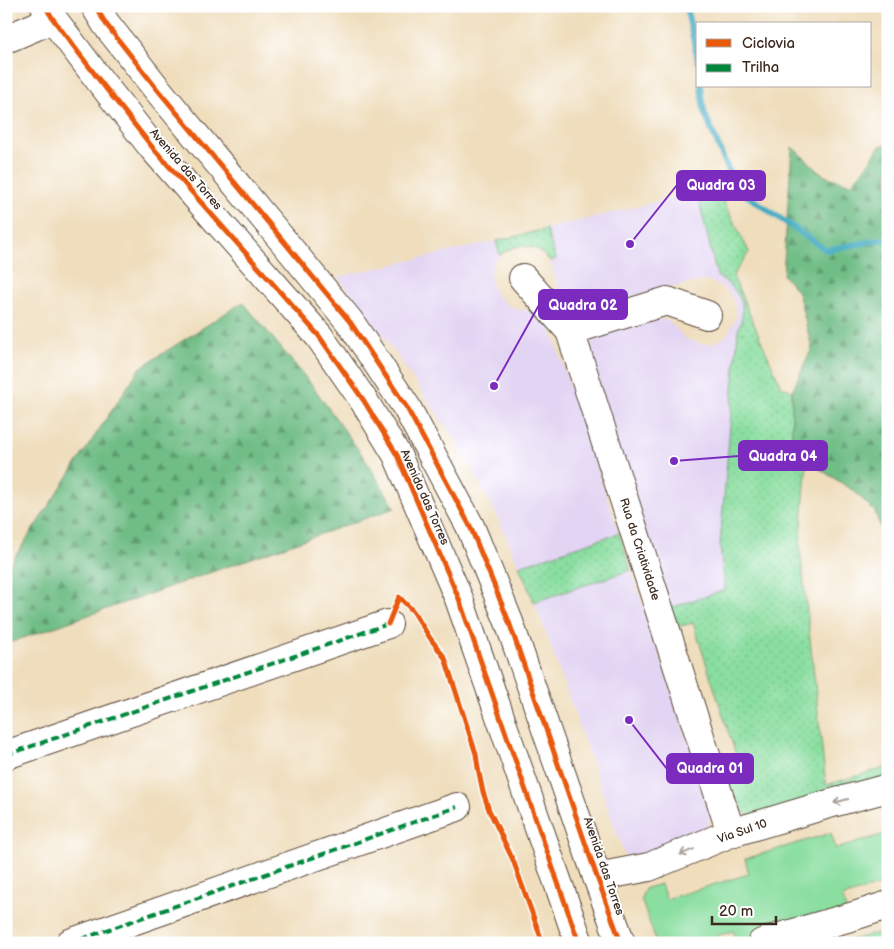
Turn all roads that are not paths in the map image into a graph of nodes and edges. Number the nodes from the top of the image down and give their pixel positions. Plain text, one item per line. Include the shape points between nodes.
1 (94, 6) edge
2 (49, 13) edge
3 (6, 36) edge
4 (523, 278) dead end
5 (707, 315) dead end
6 (570, 331) junction
7 (388, 624) dead end
8 (6, 754) edge
9 (888, 788) edge
10 (456, 807) dead end
11 (731, 834) junction
12 (597, 877) junction
13 (888, 905) edge
14 (70, 943) edge
15 (579, 943) edge
16 (621, 943) edge
17 (762, 943) edge

1 - 12 main road, Avenida das Torres via 158,89 350,322 407,408 466,517 510,622
2 - 3 main road via 11,37
2 - 15 main road, Avenida das Torres via 153,148 319,336 397,455 459,599
4 - 6 main road, Rua da Criatividade
5 - 6 main road via 667,302
6 - 11 main road, Rua da Criatividade
7 - 8 main road
9 -> 11 main road, Via Sul 10
10 - 14 main road
11 -> 12 main road, Via Sul 10 via 650,867
12 - 16 main road, Avenida das Torres
13 - 17 main road

